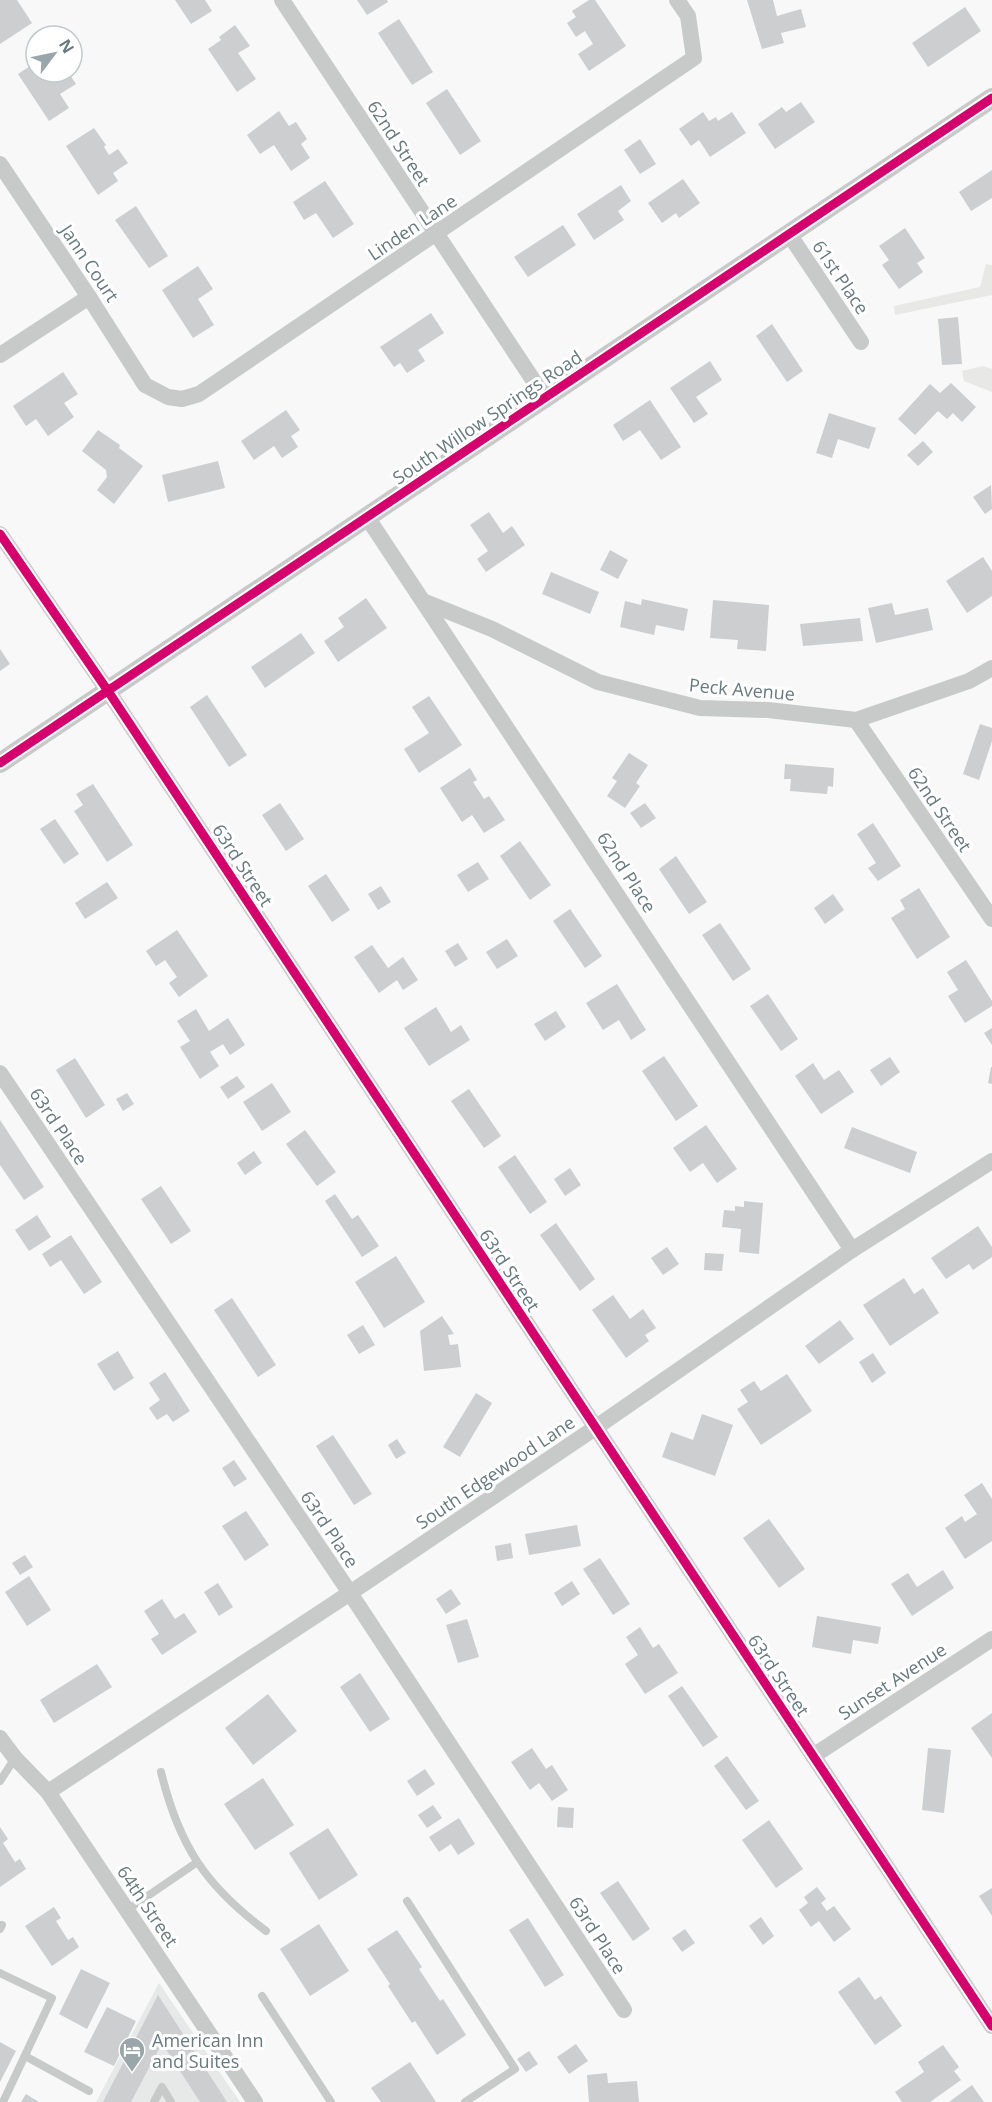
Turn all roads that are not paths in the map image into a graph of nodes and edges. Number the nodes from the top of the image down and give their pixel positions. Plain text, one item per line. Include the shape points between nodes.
1 (282, 0) edge
2 (677, 0) edge
3 (992, 98) edge
4 (0, 164) edge
5 (436, 234) junction
6 (789, 234) junction
7 (89, 297) junction
8 (861, 342) dead end
9 (0, 355) edge
10 (145, 385) joint
11 (545, 398) junction
12 (367, 517) junction
13 (0, 534) edge
14 (425, 603) junction
15 (992, 668) edge
16 (108, 691) junction
17 (856, 720) junction
18 (0, 764) edge
19 (992, 919) edge
20 (0, 1073) edge
21 (992, 1161) edge
22 (852, 1250) junction
23 (595, 1428) junction
24 (350, 1593) junction
25 (992, 1639) edge
26 (0, 1738) edge
27 (813, 1756) junction
28 (15, 1758) junction
29 (161, 1772) dead end
30 (0, 1781) edge
31 (48, 1792) junction
32 (196, 1863) junction
33 (407, 1901) dead end
34 (127, 1910) junction
35 (266, 1931) dead end
36 (0, 1973) edge
37 (262, 1996) dead end
38 (624, 2010) dead end
39 (991, 2024) edge
40 (25, 2056) junction
41 (89, 2091) dead end
42 (3, 2102) edge
43 (154, 2102) edge
44 (171, 2102) edge
45 (255, 2102) edge
46 (331, 2102) edge
47 (465, 2102) edge

1 - 5 street, 62nd Street
2 - 5 street, Linden Lane via 688,16 694,58
3 - 6 street, South Willow Springs Road
4 - 7 street, Jann Court
5 - 10 street, Linden Lane via 199,394 182,399 168,397
5 - 11 street, 62nd Street
6 - 8 street, 61st Place
6 - 11 street, South Willow Springs Road
7 - 9 street
7 - 10 street, Jann Court
11 - 12 street, South Willow Springs Road
12 - 14 street, 62nd Place
12 - 16 street, South Willow Springs Road
13 - 16 street, 63rd Street
14 - 17 street, Peck Avenue via 492,629 598,682 700,708 768,710
14 - 22 street, 62nd Place
15 - 17 street, Peck Avenue via 969,681
16 - 18 street, South Willow Springs Road
16 - 23 street, 63rd Street
17 - 19 street, 62nd Street
20 - 24 street, 63rd Place
21 - 22 street, South Edgewood Lane
22 - 23 street, South Edgewood Lane
23 - 24 street, South Edgewood Lane
23 - 27 street, 63rd Street
24 - 31 street, South Edgewood Lane
24 - 38 street, 63rd Place
25 - 27 street, Sunset Avenue
26 - 28 street, 64th Street
27 - 39 street, 63rd Street
28 - 30 lane
28 - 31 street, 64th Street
29 - 32 lane via 175,1819
31 - 34 street, 64th Street
32 - 34 lane
32 - 35 lane via 225,1896
33 - 47 lane via 515,2069
34 - 45 street, 64th Street
36 - 40 lane via 52,1998
37 - 46 lane
40 - 41 lane
40 - 42 lane
43 - 44 lane via 162,2086

